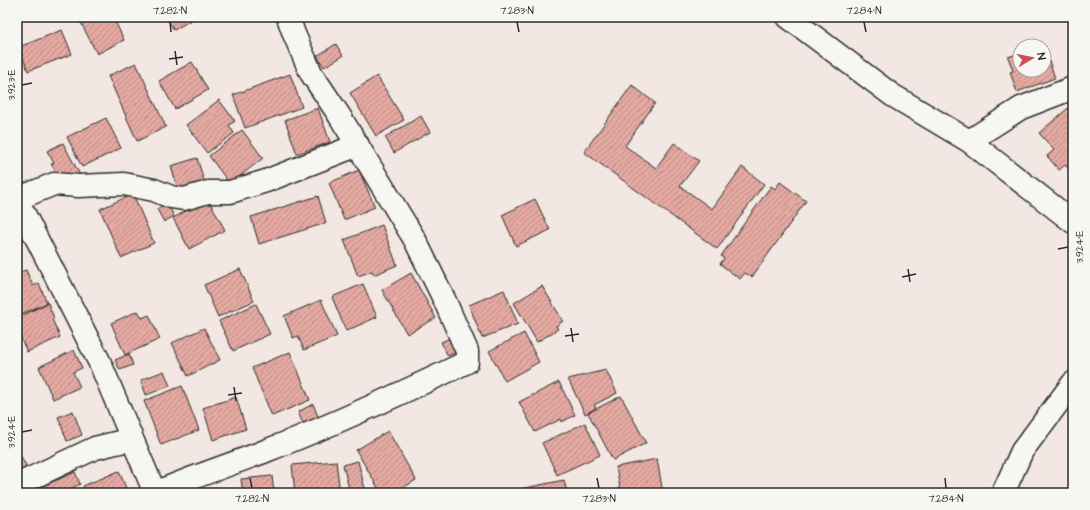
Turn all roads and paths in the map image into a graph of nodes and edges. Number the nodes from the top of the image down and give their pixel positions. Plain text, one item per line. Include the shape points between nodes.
1 (288, 17) edge
2 (788, 17) edge
3 (1073, 88) edge
4 (969, 141) junction
5 (358, 145) junction
6 (17, 199) edge
7 (1073, 222) edge
8 (1073, 383) edge
9 (132, 439) junction
10 (19, 484) dead end
11 (155, 493) edge
12 (1003, 493) edge

1 - 5 street via 310,73
2 - 4 street via 892,95
3 - 4 street via 1021,108
4 - 7 street
5 - 6 street via 266,181 230,192 208,192 184,199 124,184 54,184
5 - 11 street via 415,240 444,299 466,351 467,362 394,397 269,450
6 - 9 street via 100,363
8 - 12 street via 1022,451
9 - 10 street via 95,448
9 - 11 street

